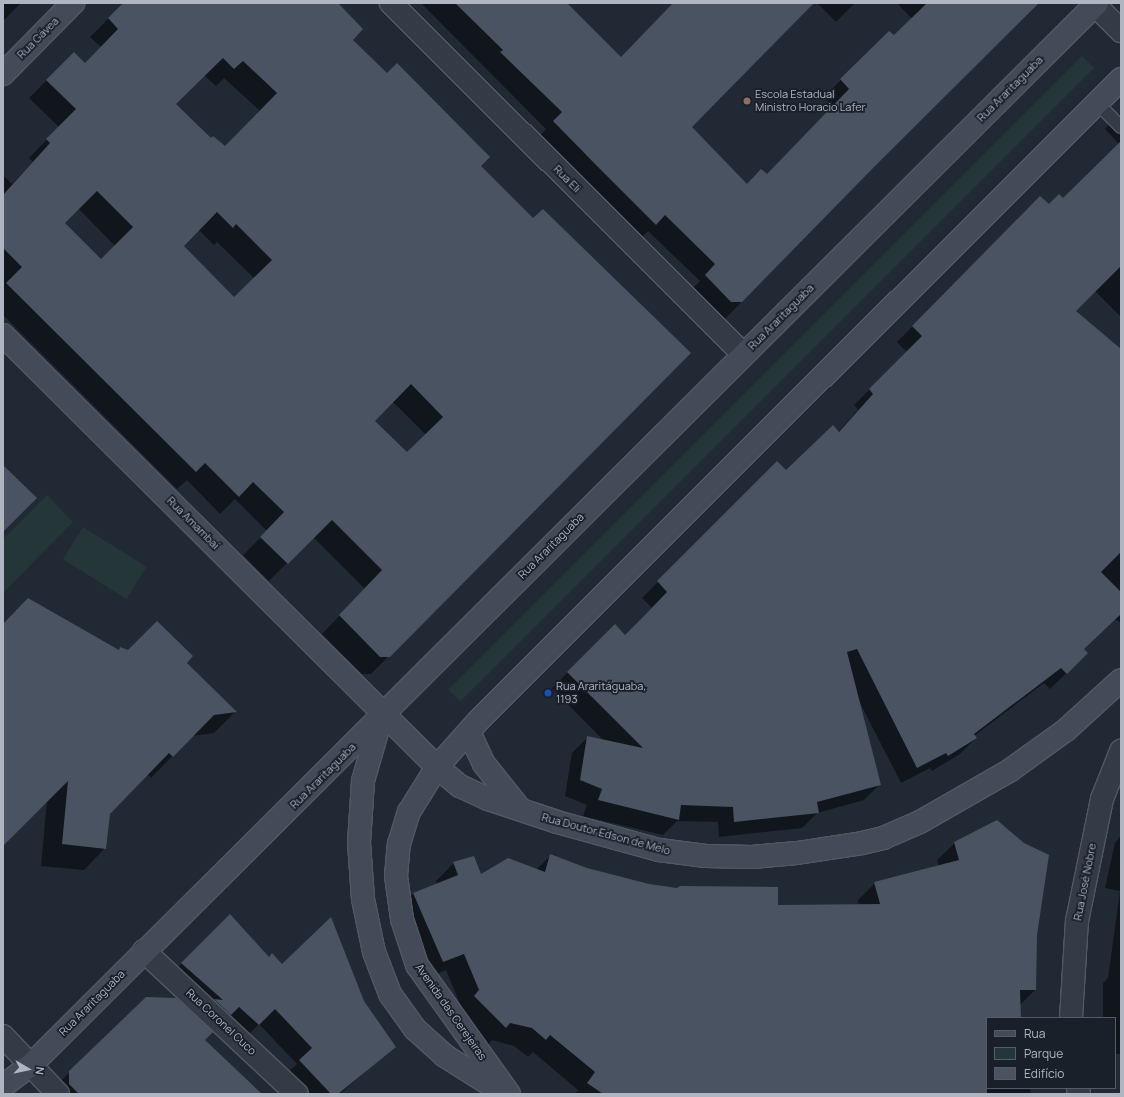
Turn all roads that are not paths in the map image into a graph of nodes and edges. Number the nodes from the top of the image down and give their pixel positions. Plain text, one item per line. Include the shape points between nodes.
1 (73, 3) edge
2 (391, 3) edge
3 (1095, 4) edge
4 (1121, 32) edge
5 (3, 74) edge
6 (1121, 79) edge
7 (1097, 103) junction
8 (1121, 127) edge
9 (3, 334) edge
10 (744, 354) junction
11 (1121, 680) edge
12 (383, 713) junction
13 (469, 732) junction
14 (1121, 750) edge
15 (437, 767) junction
16 (520, 809) junction
17 (144, 951) junction
18 (1071, 1017) edge
19 (3, 1036) edge
20 (30, 1066) junction
21 (3, 1086) edge
22 (58, 1094) edge
23 (297, 1094) edge
24 (505, 1094) edge
25 (509, 1094) edge

1 - 5 main road, Rua Gávea
2 - 10 street, Rua Eli
3 - 4 street
3 - 10 main road, Rua Araritaguaba
6 - 7 main road
7 - 8 lane
7 - 13 main road
9 - 12 main road, Rua Amambaí
10 - 12 main road, Rua Araritaguaba
11 - 16 main road, Rua Doutor Edson de Melo via 1066,730 1009,771 920,822 883,838 862,843 752,857 706,856 659,850
12 - 15 main road, Rua Doutor Edson de Melo
12 - 17 main road, Rua Araritaguaba via 304,795
12 - 24 main road, Avenida das Cerejeiras via 363,781 358,843 363,899 374,952 390,994 415,1029 445,1056
13 - 15 main road
13 - 16 main road via 484,764
14 - 18 street, Rua José Nobre via 1102,799 1077,921
15 - 16 main road, Rua Doutor Edson de Melo via 460,786 488,800
15 - 25 main road, Avenida das Cerejeiras via 409,812 399,844 396,876 402,919 417,965
17 - 20 main road, Rua Araritaguaba
17 - 23 street, Rua Coronel Cuco
19 - 20 street
20 - 21 main road, Rua Araritaguaba
20 - 22 street

